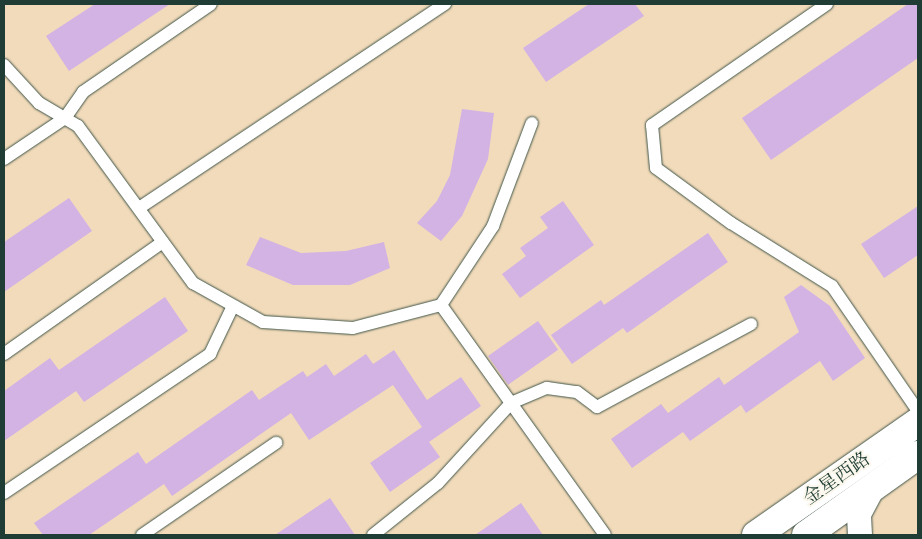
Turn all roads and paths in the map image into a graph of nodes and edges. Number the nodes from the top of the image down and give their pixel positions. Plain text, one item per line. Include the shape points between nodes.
1 (212, 4) edge
2 (445, 4) edge
3 (827, 4) edge
4 (4, 66) edge
5 (65, 118) junction
6 (532, 122) dead end
7 (4, 159) edge
8 (139, 208) junction
9 (163, 242) junction
10 (441, 305) junction
11 (233, 306) junction
12 (751, 324) dead end
13 (4, 354) edge
14 (511, 403) junction
15 (918, 411) edge
16 (918, 422) edge
17 (276, 443) dead end
18 (918, 455) edge
19 (874, 486) junction
20 (4, 492) edge
21 (142, 535) edge
22 (373, 535) edge
23 (605, 535) edge
24 (756, 535) edge
25 (806, 535) edge
26 (860, 535) edge

1 - 5 lane via 83,92
2 - 8 lane
3 - 15 lane via 652,124 656,168 731,223 832,286
4 - 5 lane via 39,103
5 - 7 lane
5 - 8 lane via 78,126
6 - 10 lane via 493,226
8 - 9 lane
9 - 11 lane via 193,283
9 - 13 lane
10 - 11 lane via 353,328 263,322
10 - 14 lane
11 - 20 lane via 210,354
12 - 14 lane via 597,407 577,392 547,388
14 - 22 lane via 438,483
14 - 23 lane
16 - 24 main road, 金星西路
17 - 21 lane
18 - 19 main road, 金星西路
19 - 25 main road, 金星西路
19 - 26 street via 859,514

